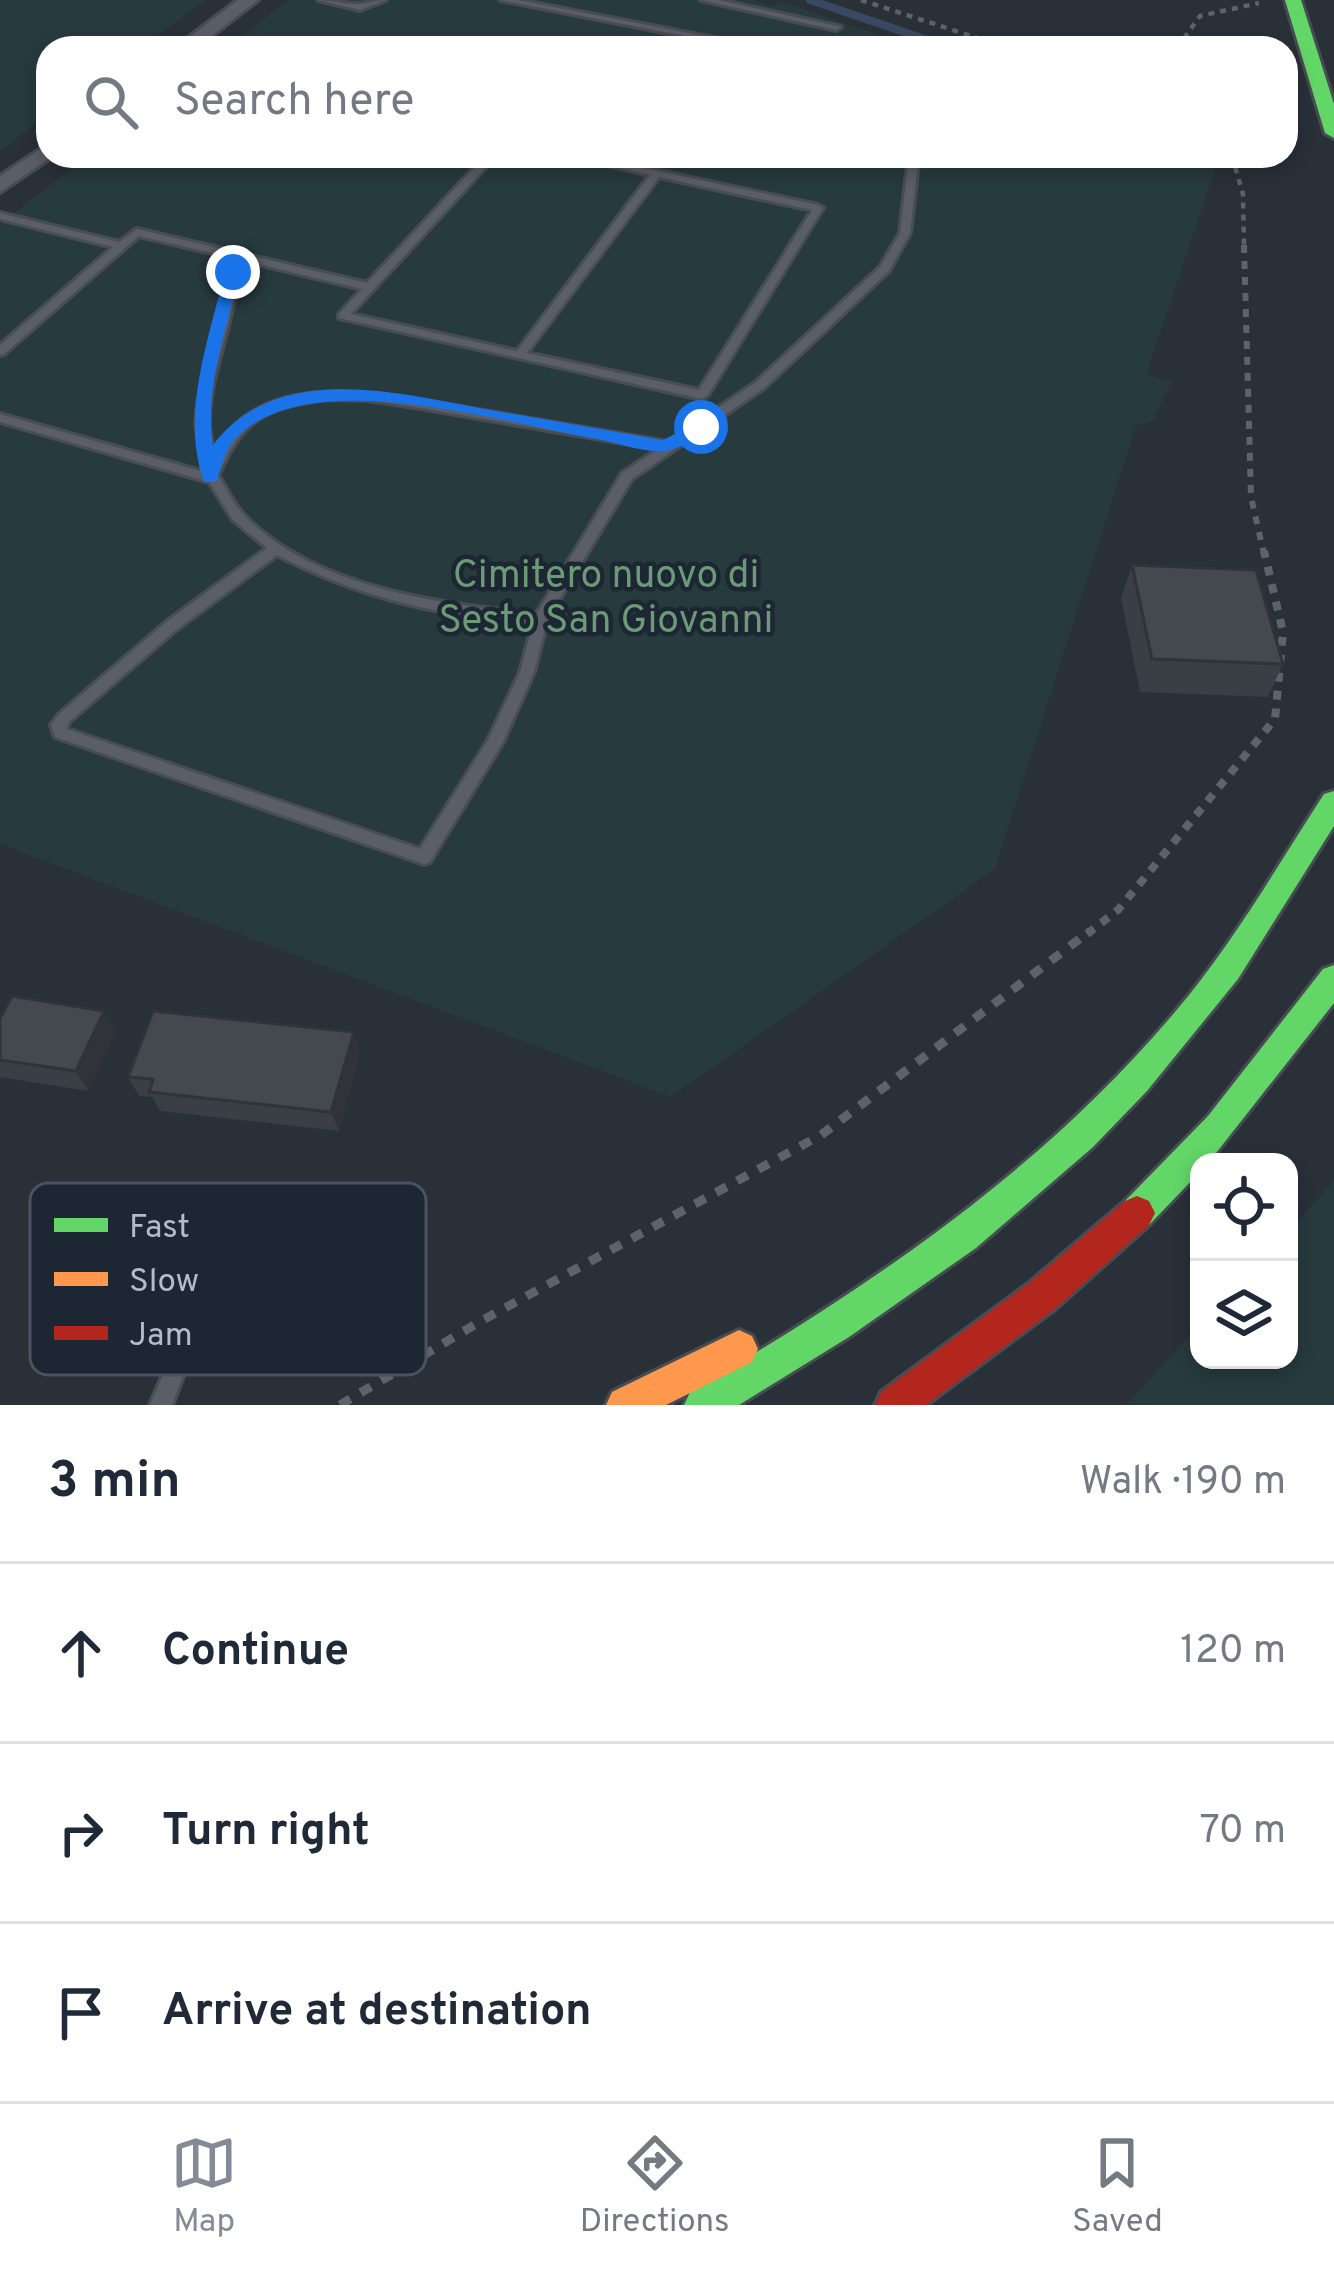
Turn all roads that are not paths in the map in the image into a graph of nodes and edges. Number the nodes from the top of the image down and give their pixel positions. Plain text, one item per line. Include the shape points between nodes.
1 (249, 0) edge
2 (322, 0) edge
3 (382, 0) edge
4 (504, 0) edge
5 (705, 0) edge
6 (1293, 0) edge
7 (836, 27) dead end
8 (200, 36) edge
9 (696, 36) edge
10 (1334, 133) edge
11 (36, 159) edge
12 (480, 168) edge
13 (632, 168) edge
14 (913, 168) edge
15 (656, 173) junction
16 (0, 186) edge
17 (0, 216) edge
18 (121, 246) junction
19 (230, 254) junction
20 (369, 287) junction
21 (0, 351) edge
22 (522, 352) junction
23 (0, 418) edge
24 (666, 446) junction
25 (210, 478) junction
26 (277, 548) junction
27 (541, 618) junction
28 (1334, 802) edge
29 (1334, 980) edge
30 (1012, 1202) junction
31 (173, 1375) edge
32 (161, 1405) edge
33 (626, 1405) edge
34 (703, 1405) edge
35 (894, 1405) edge

1 - 8 street
2 - 3 lane via 360,8
4 - 9 lane
5 - 7 lane
6 - 10 highway
11 - 16 street
12 - 20 lane
13 - 15 lane
14 - 24 lane via 905,233 885,269 760,385
15 - 22 lane
15 - 22 lane via 818,208 701,395
17 - 18 lane
18 - 19 lane via 137,232
18 - 21 lane
19 - 20 lane
19 - 25 lane via 231,291 202,426
20 - 22 lane via 343,316 496,353
23 - 25 lane
24 - 25 lane via 382,396 329,394 257,415 218,451
24 - 27 lane via 627,476
25 - 26 lane via 226,505
26 - 27 lane via 355,587 410,603
26 - 27 lane via 171,626 64,718 60,734 424,857 496,742
28 - 30 highway via 1190,1020
29 - 35 highway via 1178,1173 1067,1274
30 - 33 highway
30 - 34 highway via 815,1343
31 - 32 lane

